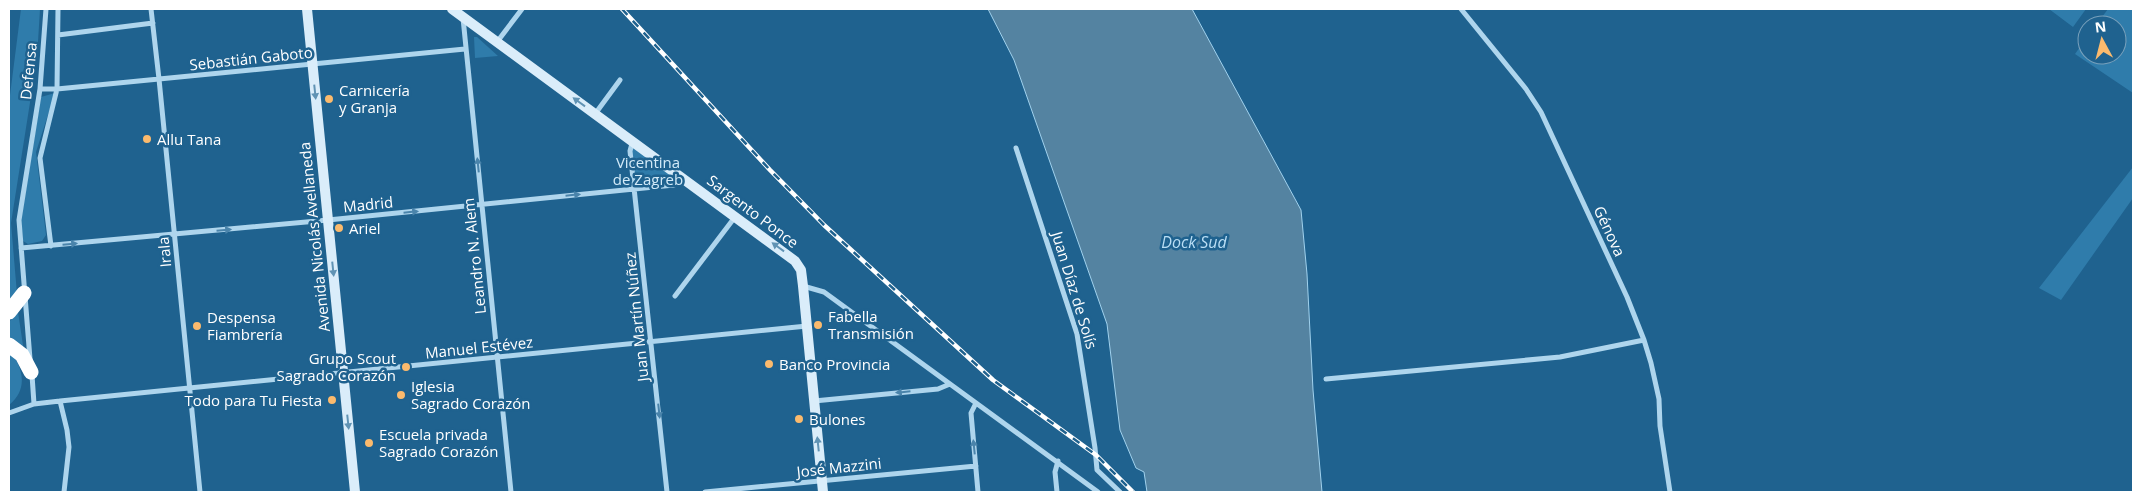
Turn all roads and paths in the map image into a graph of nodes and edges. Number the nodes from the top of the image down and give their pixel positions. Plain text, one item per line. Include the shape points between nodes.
1 (46, 9) edge
2 (58, 9) edge
3 (150, 9) edge
4 (306, 9) edge
5 (452, 9) edge
6 (522, 9) edge
7 (1461, 9) edge
8 (463, 17) junction
9 (153, 24) junction
10 (58, 36) junction
11 (497, 42) junction
12 (465, 49) junction
13 (312, 65) junction
14 (160, 80) junction
15 (620, 80) dead end
16 (40, 89) junction
17 (57, 89) junction
18 (596, 114) junction
19 (633, 140) junction
20 (1016, 148) dead end
21 (684, 178) junction
22 (635, 189) junction
23 (482, 204) junction
24 (735, 216) junction
25 (328, 220) junction
26 (176, 235) junction
27 (51, 246) junction
28 (21, 248) junction
29 (803, 286) junction
30 (24, 293) junction
31 (675, 296) dead end
32 (9, 312) edge
33 (808, 326) junction
34 (1644, 340) junction
35 (652, 341) junction
36 (9, 346) edge
37 (497, 358) junction
38 (31, 372) junction
39 (343, 373) junction
40 (1326, 379) dead end
41 (950, 384) junction
42 (190, 388) junction
43 (60, 401) junction
44 (814, 402) junction
45 (976, 403) junction
46 (34, 404) junction
47 (9, 414) edge
48 (1058, 461) junction
49 (976, 466) junction
50 (822, 481) junction
51 (64, 492) edge
52 (200, 492) edge
53 (355, 492) edge
54 (511, 492) edge
55 (667, 492) edge
56 (705, 492) edge
57 (823, 492) edge
58 (978, 492) edge
59 (1057, 492) edge
60 (1098, 492) edge
61 (1120, 492) edge
62 (1670, 492) edge

1 - 16 street, Defensa
2 - 10 street
3 - 9 street, Irala
4 - 13 main road, Avenida Nicolás Avellaneda
5 - 8 main road, Sargento Ponce
6 - 11 street
7 - 34 street, Génova via 1541,112
8 - 11 main road, Sargento Ponce
8 - 12 street, Leandro N. Alem
9 - 10 street
9 - 14 street, Irala
10 - 17 street
18 -> 11 main road, Sargento Ponce
12 - 13 street, Sebastián Gaboto
23 -> 12 street, Leandro N. Alem
13 - 14 street, Sebastián Gaboto
13 -> 25 main road, Avenida Nicolás Avellaneda
14 - 17 street, Sebastián Gaboto
14 - 26 street, Irala
15 - 18 street
16 - 17 street, Sebastián Gaboto
16 - 28 street, Defensa via 20,212
17 - 27 street via 40,158
18 - 19 main road, Sargento Ponce
19 - 21 main road, Sargento Ponce
19 - 22 street, Juan Martín Núñez via 630,151
20 - 61 street, Juan Díaz de Solís via 1077,334 1097,470
21 - 22 street, Madrid via 674,185
21 - 24 main road, Sargento Ponce
23 -> 22 street, Madrid
22 - 35 street, Juan Martín Núñez
25 -> 23 street, Madrid
23 - 37 street, Leandro N. Alem
29 -> 24 main road, Sargento Ponce via 799,266 791,256
24 - 31 street
26 -> 25 street, Madrid
25 -> 39 main road, Avenida Nicolás Avellaneda
27 -> 26 street, Madrid
26 - 42 street, Irala
27 - 28 street, Madrid
28 - 30 street, Defensa
29 - 33 main road, Sargento Ponce
29 - 41 street via 824,292
30 - 32 highway
30 - 38 street, Defensa
33 - 35 street, Manuel Estévez
33 - 44 main road, Sargento Ponce
34 - 40 street via 1553,358
34 - 62 street, Génova via 1659,399
35 - 37 street, Manuel Estévez
35 -> 55 street, Juan Martín Núñez
36 - 38 highway via 22,355
37 - 39 street, Manuel Estévez
37 - 54 street, Leandro N. Alem
38 - 46 street, Defensa
39 - 42 street, Manuel Estévez
39 -> 53 main road, Avenida Nicolás Avellaneda
41 -> 44 street via 938,389
41 - 45 street
42 - 43 street, Manuel Estévez
42 - 52 street, Irala
43 - 46 street, Manuel Estévez
43 - 51 street via 69,447
50 -> 44 main road, Sargento Ponce
45 - 48 street
49 -> 45 street via 971,413
46 - 47 street, Manuel Estévez
48 - 59 street via 1055,472
48 - 60 street
49 - 50 street, José Mazzini
49 - 58 street
50 - 56 street, José Mazzini
50 - 57 main road, Sargento Ponce

